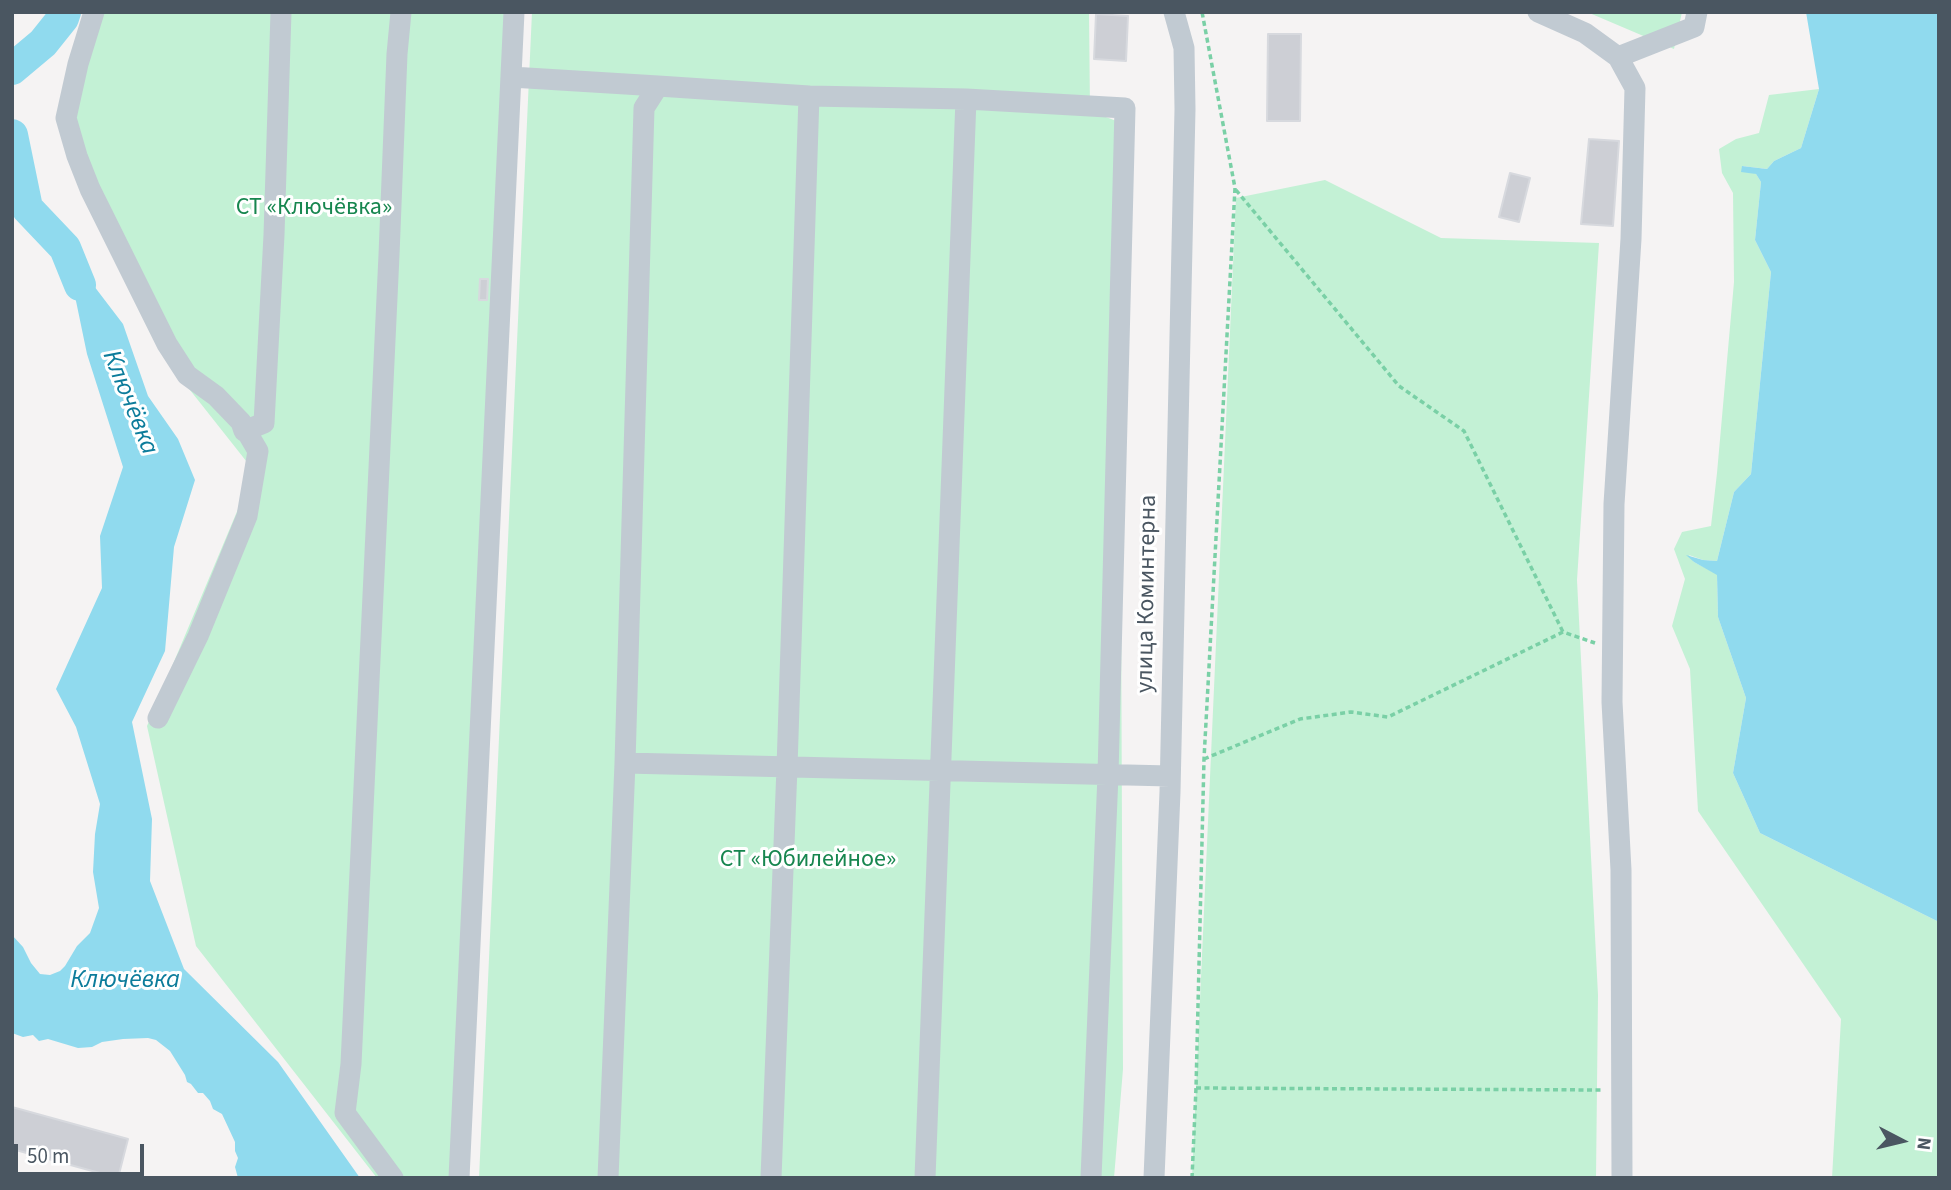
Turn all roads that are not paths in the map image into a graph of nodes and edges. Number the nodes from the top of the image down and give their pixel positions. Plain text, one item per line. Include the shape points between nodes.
1 (94, 12) edge
2 (281, 12) edge
3 (401, 12) edge
4 (514, 12) edge
5 (1174, 12) edge
6 (1538, 12) edge
7 (1697, 12) edge
8 (1619, 57) junction
9 (511, 77) junction
10 (658, 86) junction
11 (808, 96) junction
12 (966, 99) junction
13 (243, 426) junction
14 (158, 718) dead end
15 (625, 763) junction
16 (787, 767) junction
17 (942, 771) junction
18 (1108, 775) junction
19 (1170, 776) junction
20 (393, 1178) edge
21 (459, 1178) edge
22 (608, 1178) edge
23 (771, 1178) edge
24 (925, 1178) edge
25 (1091, 1178) edge
26 (1154, 1178) edge
27 (1622, 1178) edge

1 - 13 street via 66,118 76,156 167,344 187,375 216,396
2 - 13 street via 264,423
3 - 20 street via 345,1114
4 - 9 street
5 - 19 street, улица Коминтерна via 1184,48 1185,109
6 - 8 street via 1585,33
7 - 8 street via 1694,27
8 - 27 street via 1635,89 1631,239 1614,504 1612,649 1620,870
9 - 10 street
9 - 21 street
10 - 11 street
10 - 15 street via 644,108
11 - 12 street
11 - 16 street
12 - 17 street
12 - 18 street via 1125,108
13 - 14 street via 258,451 247,516 198,636
15 - 16 street
15 - 22 street
16 - 17 street
16 - 23 street
17 - 18 street
17 - 24 street
18 - 19 street
18 - 25 street
19 - 26 street, улица Коминтерна

